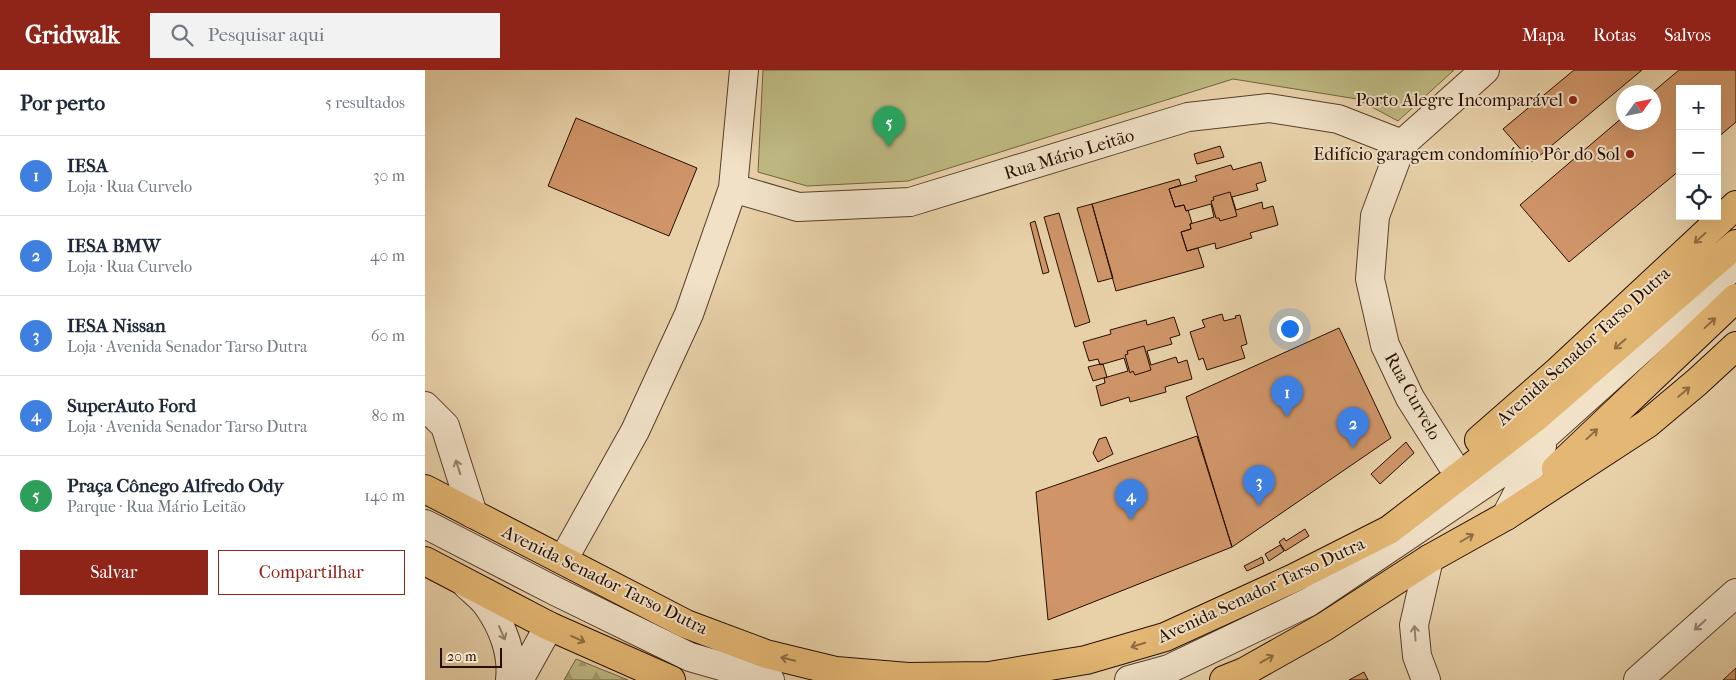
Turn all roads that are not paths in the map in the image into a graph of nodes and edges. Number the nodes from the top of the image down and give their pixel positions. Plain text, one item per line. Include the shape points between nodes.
1 (744, 70) edge
2 (1485, 70) edge
3 (1403, 144) junction
4 (733, 188) junction
5 (1736, 205) edge
6 (1736, 244) edge
7 (1736, 264) edge
8 (1736, 298) edge
9 (1736, 346) edge
10 (425, 406) edge
11 (1550, 432) junction
12 (1451, 463) junction
13 (425, 489) edge
14 (473, 514) junction
15 (1505, 516) junction
16 (425, 524) edge
17 (1389, 530) junction
18 (1429, 559) junction
19 (563, 560) junction
20 (425, 561) edge
21 (463, 581) junction
22 (1736, 593) edge
23 (549, 626) junction
24 (509, 680) edge
25 (519, 680) edge
26 (671, 680) edge
27 (770, 680) edge
28 (1129, 680) edge
29 (1224, 680) edge
30 (1426, 680) edge
31 (1638, 680) edge

1 - 4 street
2 - 3 street, Rua Curvelo
3 - 4 street, Rua Mário Leitão via 1338,119 1269,108 1188,117 910,202 799,207
3 - 12 street, Rua Curvelo via 1375,216 1370,279 1385,345 1410,398
4 - 19 street via 685,323 635,431
5 -> 12 main road, Avenida Senador Tarso Dutra via 1558,372
6 -> 17 main road, Avenida Senador Tarso Dutra via 1535,418
7 - 11 street
15 -> 8 main road
15 -> 9 main road via 1647,424
14 -> 10 street via 445,426
11 - 15 street
11 - 28 street via 1511,466 1309,602 1169,669
12 - 17 main road, Avenida Senador Tarso Dutra
13 - 14 main road, Avenida Senador Tarso Dutra
14 - 19 main road, Avenida Senador Tarso Dutra
18 -> 15 main road
16 - 27 street via 690,657
17 -> 19 main road, Avenida Senador Tarso Dutra via 1165,637 1086,660 989,676 908,676 836,671 766,654 686,624
29 -> 18 main road via 1324,627
30 -> 18 street via 1417,656 1414,625
20 - 21 main road
21 - 23 main road
21 -> 24 street via 488,605 505,637 511,668
22 -> 31 street
23 - 25 street
23 -> 26 main road

